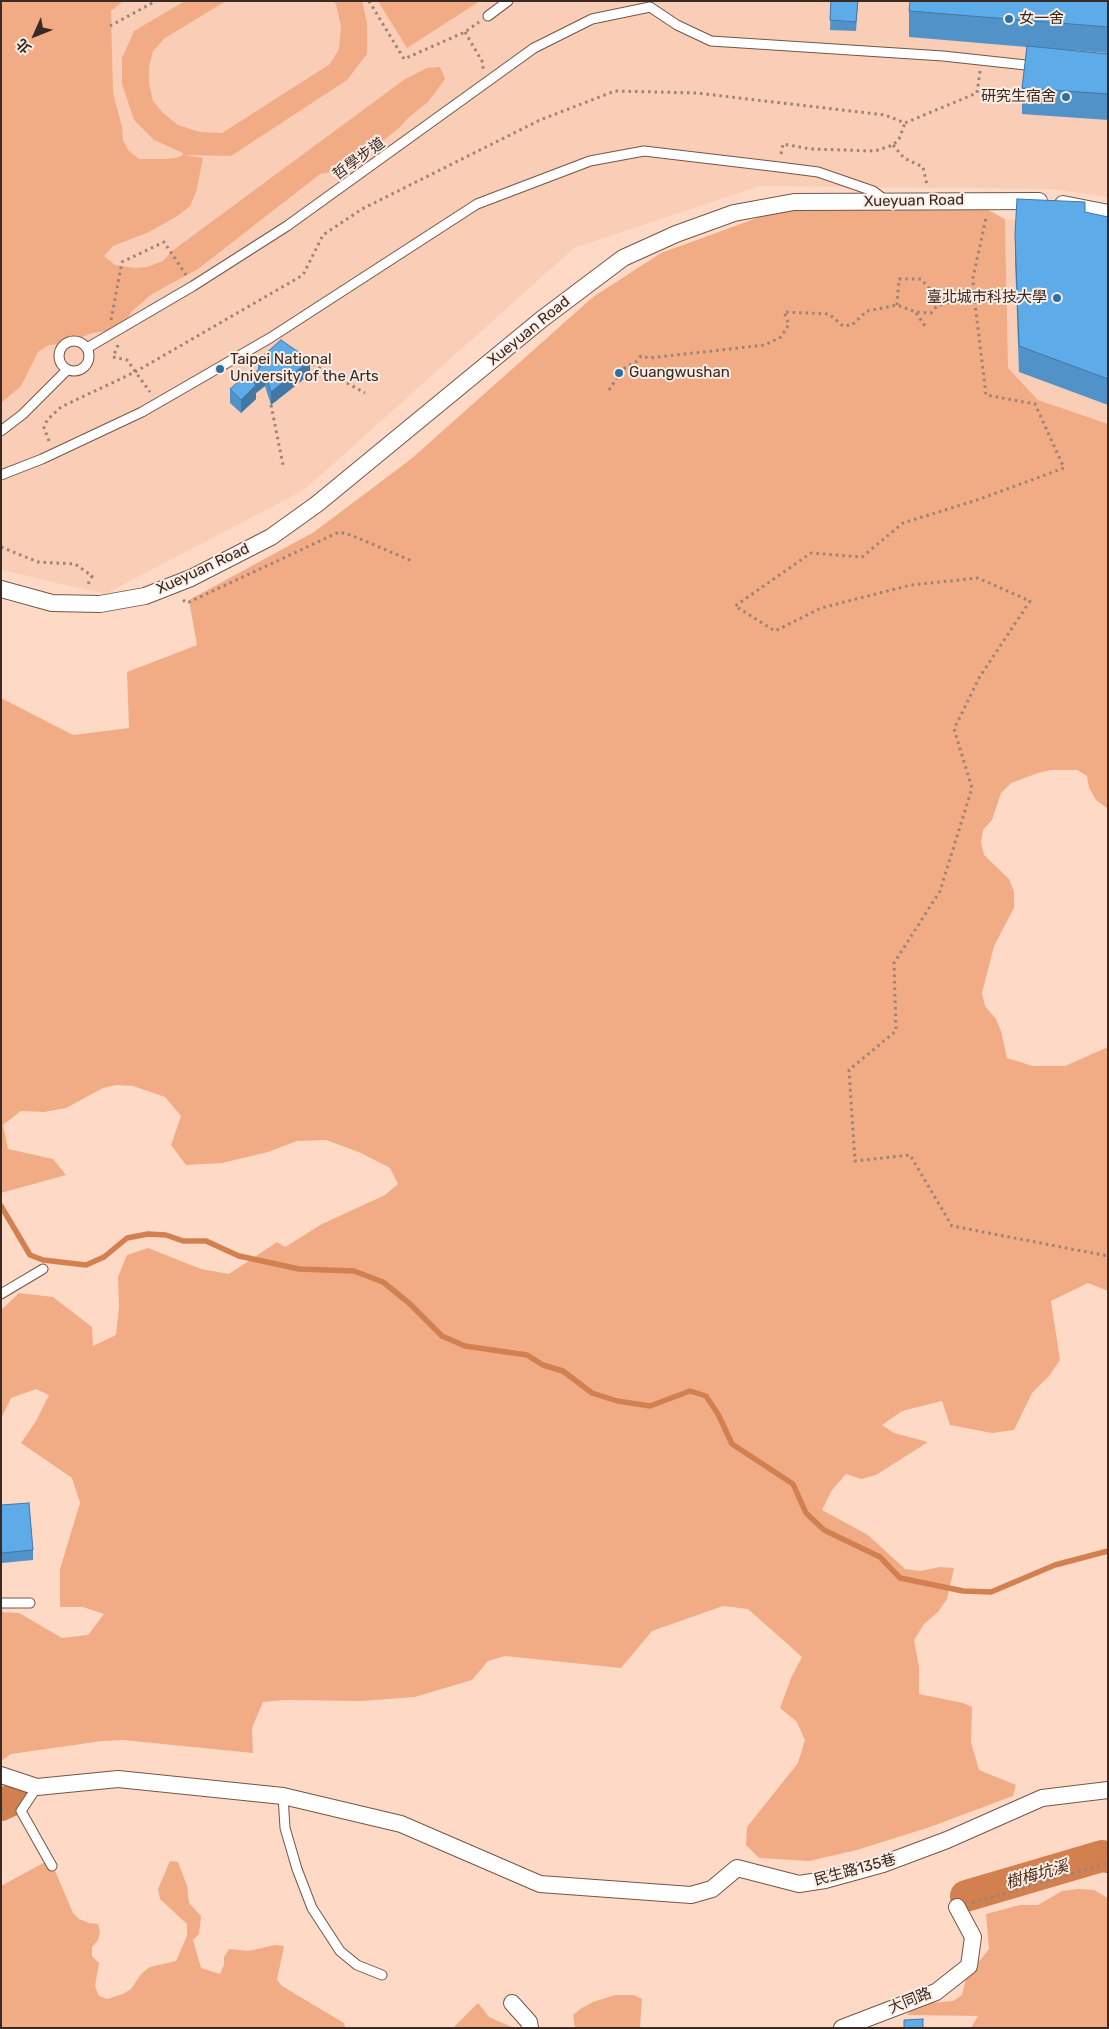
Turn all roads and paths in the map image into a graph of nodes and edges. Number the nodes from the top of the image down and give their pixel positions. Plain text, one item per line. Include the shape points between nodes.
1 (156, 1) edge
2 (369, 1) edge
3 (508, 1) edge
4 (650, 4) edge
5 (488, 16) dead end
6 (110, 26) dead end
7 (982, 61) junction
8 (483, 63) dead end
9 (1040, 67) edge
10 (892, 145) junction
11 (779, 167) junction
12 (928, 193) dead end
13 (887, 202) junction
14 (1108, 213) edge
15 (986, 220) dead end
16 (193, 286) junction
17 (974, 295) junction
18 (950, 302) junction
19 (897, 305) junction
20 (916, 312) junction
21 (925, 326) dead end
22 (114, 332) junction
23 (87, 348) junction
24 (306, 360) edge
25 (67, 370) junction
26 (609, 390) dead end
27 (365, 393) dead end
28 (159, 403) junction
29 (271, 406) edge
30 (47, 420) dead end
31 (1, 431) edge
32 (54, 454) junction
33 (283, 465) dead end
34 (1, 475) edge
35 (1, 547) edge
36 (412, 561) dead end
37 (91, 588) dead end
38 (164, 588) junction
39 (1, 589) edge
40 (1108, 1256) edge
41 (43, 1269) dead end
42 (1, 1294) edge
43 (30, 1603) dead end
44 (1, 1604) edge
45 (1, 1775) edge
46 (37, 1787) junction
47 (1108, 1790) edge
48 (283, 1796) junction
49 (1108, 1863) edge
50 (52, 1866) dead end
51 (957, 1907) joint
52 (382, 1975) dead end
53 (512, 2003) dead end
54 (530, 2028) edge
55 (842, 2028) edge

1 - 6 path
2 - 8 path via 404,59 464,32
3 - 5 lane
4 - 7 lane via 677,25 711,41
4 - 16 lane, 哲學步道 via 592,19 534,48 341,189
7 - 9 lane
7 - 10 path via 977,93 905,123 899,139
10 - 11 path via 876,151 811,149 783,144
10 - 12 path via 904,158 923,167
11 - 13 lane via 818,172 873,191
11 - 28 lane via 644,151 590,161 477,204 270,338
13 - 14 street, Xueyuan Road via 1047,201
13 - 38 street, Xueyuan Road via 794,202 734,213 623,258 542,319 317,504 271,537 191,578
15 - 17 path via 973,278
16 - 22 lane, 哲學步道
16 - 22 path via 164,242 122,262 110,317
17 - 18 path
17 - 40 path via 986,395 1035,404 1064,468 903,523 862,557 811,553 734,606 775,631 821,608 911,585 978,578 1030,601 979,678 954,729 972,788 940,891 894,963 896,1031 849,1070 855,1161 910,1155 952,1226
18 - 19 path via 936,296 921,279 899,279
18 - 20 path via 936,306 931,313
19 - 20 path
19 - 26 path via 867,311 852,325 843,326 829,314 784,312 789,324 781,338 765,345 649,358 641,356 623,369
20 - 21 path
22 - 23 lane, 哲學步道
22 - 28 path via 118,345 114,357 127,360
23 - 25 lane via 89,358 85,366 77,371
23 - 25 lane via 71,340 62,345 58,354 60,363
24 - 27 path
25 - 31 lane
28 - 32 lane
29 - 33 path
30 - 32 path via 44,428
32 - 34 lane
35 - 37 path via 38,562 75,564 92,576 85,588
36 - 38 path via 339,532 187,603
38 - 39 street, Xueyuan Road via 144,596 100,604 52,602
41 - 42 lane
43 - 44 lane
45 - 46 street
46 - 48 street via 118,1779
46 - 50 lane via 21,1811
47 - 48 street, 民生路135巷 via 1042,1798 947,1840 883,1864 825,1880 799,1884 737,1868 712,1889 691,1895 540,1884 401,1824
48 - 52 lane via 285,1828 312,1908 340,1951 357,1964
49 - 51 path
51 - 55 street, 大同路 via 973,1937 968,1966 936,1992
53 - 54 street via 529,2022

